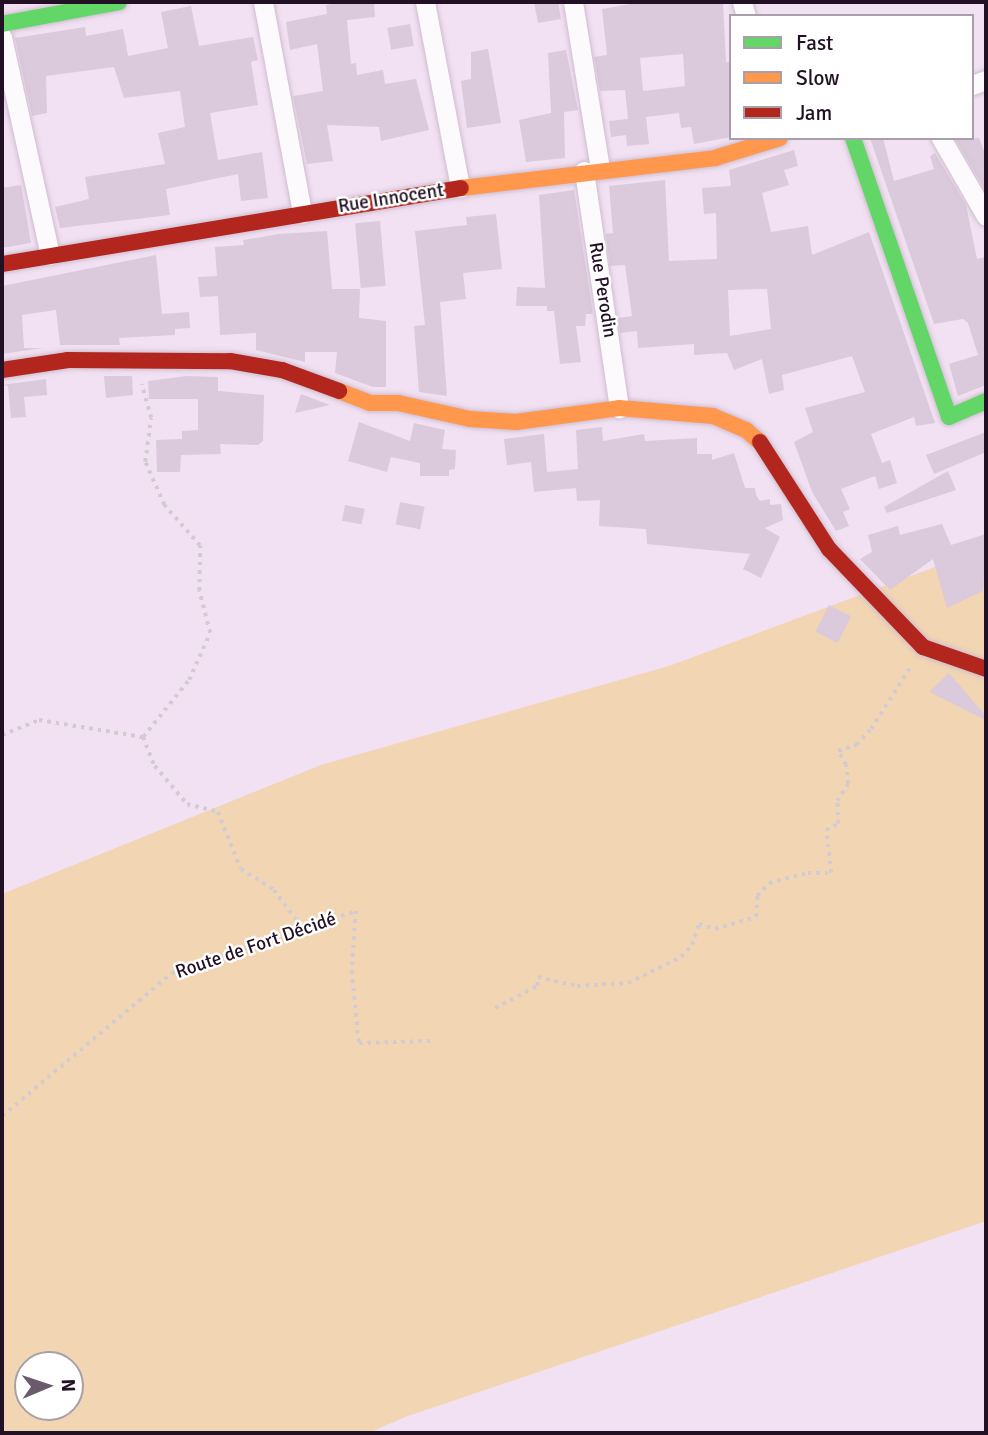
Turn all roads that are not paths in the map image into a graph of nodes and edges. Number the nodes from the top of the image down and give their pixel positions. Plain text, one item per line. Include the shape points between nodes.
1 (119, 2) edge
2 (263, 2) edge
3 (425, 2) edge
4 (573, 2) edge
5 (2, 24) edge
6 (2, 37) edge
7 (774, 140) edge
8 (854, 140) edge
9 (941, 140) edge
10 (592, 170) junction
11 (460, 188) junction
12 (985, 211) edge
13 (302, 213) junction
14 (50, 256) junction
15 (2, 264) edge
16 (2, 370) edge
17 (986, 401) edge
18 (619, 408) junction
19 (986, 669) edge

1 - 5 street
2 - 13 street
3 - 11 street
4 - 10 street, Rue Perodin
6 - 14 street
7 - 10 street, Rue Innocent via 715,158
8 - 17 street via 949,417
9 - 12 street
10 - 11 street, Rue Innocent
10 - 18 street, Rue Perodin
11 - 13 street, Rue Innocent
13 - 14 street, Rue Innocent
14 - 15 street, Rue Innocent
16 - 18 street via 68,360 230,361 282,370 370,403 398,403 470,419 516,422
18 - 19 street via 713,416 746,430 766,448 829,549 923,647

